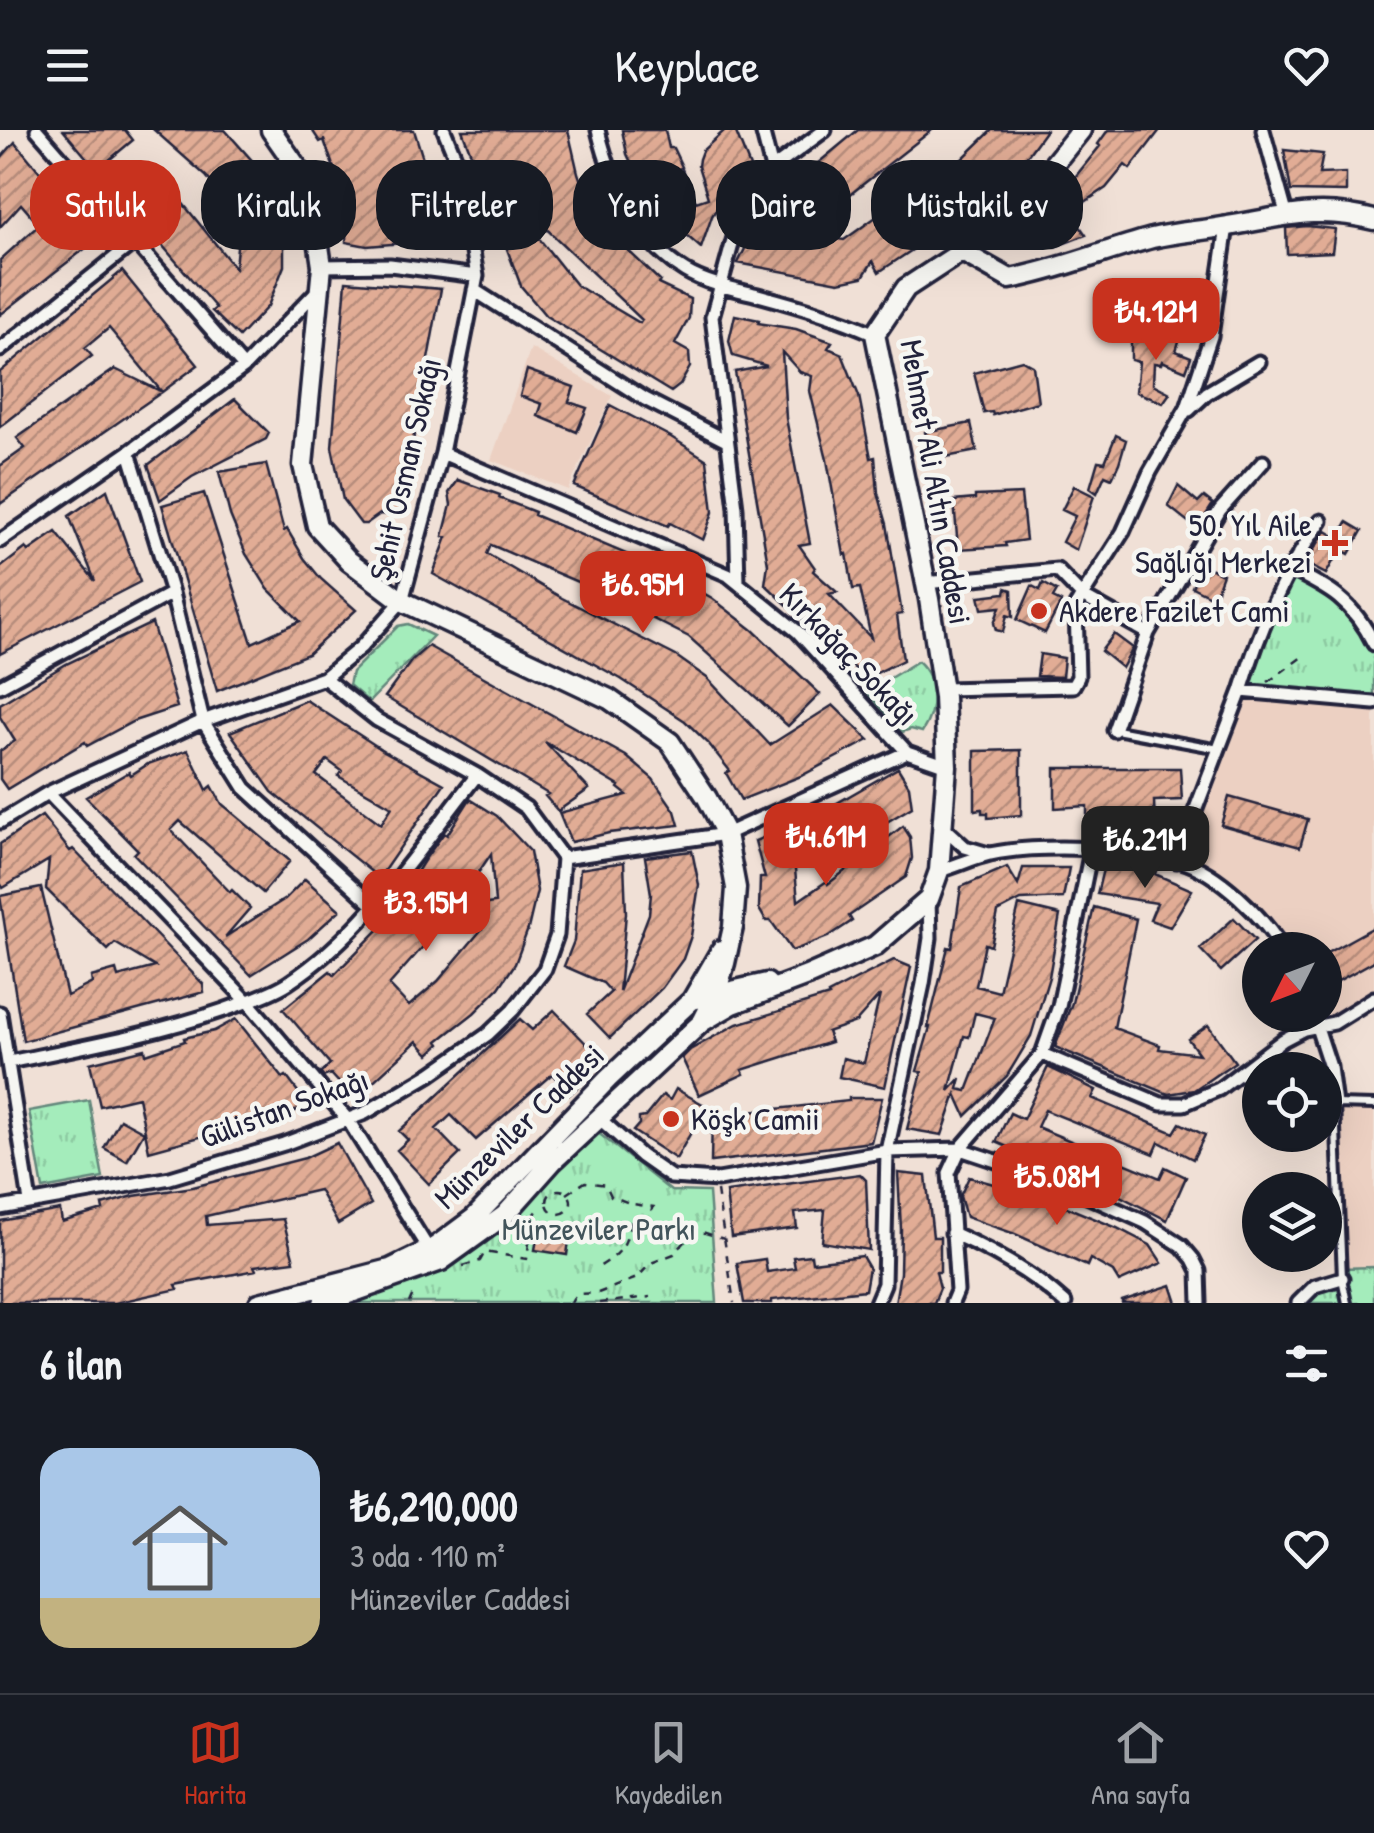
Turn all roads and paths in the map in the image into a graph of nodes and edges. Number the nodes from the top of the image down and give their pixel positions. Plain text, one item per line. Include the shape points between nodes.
1 (37, 130) edge
2 (271, 130) edge
3 (444, 130) edge
4 (598, 130) edge
5 (762, 130) edge
6 (826, 130) edge
7 (1080, 130) edge
8 (1264, 130) edge
9 (62, 160) edge
10 (770, 160) edge
11 (784, 160) edge
12 (1286, 213) junction
13 (1372, 220) edge
14 (1227, 226) junction
15 (125, 250) edge
16 (138, 250) edge
17 (730, 250) edge
18 (964, 253) junction
19 (322, 266) junction
20 (477, 276) junction
21 (720, 284) junction
22 (474, 290) junction
23 (317, 291) junction
24 (875, 334) junction
25 (0, 350) edge
26 (1259, 362) dead end
27 (244, 367) junction
28 (1182, 416) junction
29 (726, 440) junction
30 (129, 452) junction
31 (442, 453) junction
32 (1263, 462) dead end
33 (1321, 521) dead end
34 (0, 541) edge
35 (1288, 568) junction
36 (738, 583) junction
37 (926, 583) junction
38 (172, 593) junction
39 (1082, 596) junction
40 (402, 601) junction
41 (1148, 634) junction
42 (1374, 644) edge
43 (1302, 657) dead end
44 (324, 678) junction
45 (0, 686) edge
46 (942, 689) junction
47 (1248, 691) junction
48 (1374, 703) edge
49 (203, 720) junction
50 (1114, 730) joint
51 (1219, 749) junction
52 (907, 752) junction
53 (948, 766) junction
54 (477, 774) junction
55 (48, 793) junction
56 (0, 822) edge
57 (943, 827) junction
58 (726, 834) junction
59 (1092, 851) junction
60 (989, 854) junction
61 (564, 858) junction
62 (1176, 861) junction
63 (939, 871) junction
64 (929, 899) junction
65 (374, 906) junction
66 (733, 927) junction
67 (1270, 932) edge
68 (724, 964) junction
69 (807, 976) junction
70 (740, 988) junction
71 (716, 994) junction
72 (1374, 998) edge
73 (692, 1000) junction
74 (248, 1002) junction
75 (0, 1013) edge
76 (1342, 1018) edge
77 (702, 1022) junction
78 (1299, 1032) edge
79 (1042, 1054) junction
80 (10, 1062) junction
81 (1342, 1104) edge
82 (1374, 1105) edge
83 (600, 1119) junction
84 (348, 1120) junction
85 (960, 1149) junction
86 (887, 1151) junction
87 (1338, 1152) edge
88 (718, 1180) junction
89 (567, 1194) junction
90 (30, 1202) junction
91 (0, 1208) edge
92 (540, 1208) dead end
93 (952, 1233) junction
94 (724, 1239) junction
95 (429, 1250) junction
96 (463, 1266) dead end
97 (594, 1270) dead end
98 (416, 1272) junction
99 (1342, 1278) junction
100 (650, 1297) dead end
101 (410, 1301) edge
102 (260, 1303) edge
103 (323, 1303) edge
104 (418, 1303) edge
105 (572, 1303) edge
106 (599, 1303) edge
107 (734, 1303) edge
108 (876, 1303) edge
109 (952, 1303) edge
110 (1066, 1303) edge
111 (1200, 1303) edge
112 (1298, 1303) edge
113 (1346, 1303) edge

1 - 9 street
2 - 19 street via 310,186
3 - 20 street, Şehit Osman Sokağı via 458,164
4 - 21 street via 623,203 644,234 684,270
5 - 10 street
6 - 11 street
7 - 18 street, Mehmet Ali Altın Caddesi via 1032,191
8 - 12 street
12 - 13 street
12 - 14 street
14 - 18 street via 1182,231 1010,279
14 - 28 street via 1211,336
15 - 25 street
16 - 27 street
17 - 21 street
18 - 24 street, Mehmet Ali Altın Caddesi via 906,288
19 - 20 street via 390,265
19 - 23 street
20 - 22 street, Şehit Osman Sokağı
21 - 24 street
21 - 29 street via 712,317
22 - 29 street via 644,399
22 - 31 street, Şehit Osman Sokağı
23 - 27 street
23 - 40 street via 302,464 318,526 348,561
24 - 37 street, Mehmet Ali Altın Caddesi
26 - 28 street
27 - 30 street
28 - 39 street
29 - 36 street
30 - 34 street
30 - 38 street
31 - 36 street, Kırkağaç Sokağı
31 - 40 street, Şehit Osman Sokağı
32 - 41 street via 1220,510
33 - 35 street
35 - 42 street via 1338,595
35 - 47 street via 1255,644
36 - 52 street, Kırkağaç Sokağı via 798,632
37 - 39 street via 1057,570
37 - 46 street, Mehmet Ali Altın Caddesi
38 - 45 street
38 - 49 street
39 - 41 street
39 - 46 street via 1076,606 1078,678 1072,686
40 - 44 street, Şehit Osman Sokağı
40 - 58 street via 609,699 670,742
41 - 50 street
43 - 47 path
44 - 49 street, Şehit Osman Sokağı
44 - 54 street via 376,720
46 - 53 street, Mehmet Ali Altın Caddesi
47 - 48 street
47 - 51 street
49 - 55 street, Şehit Osman Sokağı
49 - 65 street via 245,788
50 - 51 lane
51 - 62 street
52 - 53 street, Kırkağaç Sokağı
52 - 58 street
53 - 57 street, Mehmet Ali Altın Caddesi
54 - 61 street via 526,808
54 - 65 street
55 - 56 street, Şehit Osman Sokağı
55 - 74 street
57 - 60 street via 965,846
57 - 63 street, Mehmet Ali Altın Caddesi
58 - 61 street
58 - 66 street via 736,888
59 - 60 street
59 - 62 street
59 - 79 street via 1059,1006
60 - 63 street
61 - 84 street, Gülistan Sokağı via 558,935 544,969 514,1010 431,1074
62 - 67 street via 1237,895
63 - 64 street, Münzeviler Caddesi
64 - 69 street, Münzeviler Caddesi via 875,946
64 - 86 street via 930,938
65 - 74 street via 286,984
66 - 68 street
66 - 73 street
68 - 70 street
68 - 71 street
69 - 70 street, Münzeviler Caddesi
69 - 77 street, Münzeviler Caddesi
70 - 71 street, Münzeviler Caddesi
71 - 73 street, Münzeviler Caddesi
71 - 77 street
72 - 76 street
73 - 77 street
73 - 95 street, Münzeviler Caddesi via 474,1218
74 - 80 street via 172,1028
74 - 84 street
75 - 80 street
77 - 83 street, Münzeviler Caddesi
78 - 79 street via 1219,1089 1184,1104 1161,1104
79 - 85 street
80 - 90 street
81 - 82 lane
83 - 88 street via 670,1177
83 - 98 street, Münzeviler Caddesi via 505,1215
84 - 90 street, Gülistan Sokağı via 170,1178
84 - 95 street
85 - 86 street
85 - 93 street via 949,1173
85 - 111 street via 1048,1178 1145,1222 1193,1259
86 - 88 street
86 - 108 street via 884,1284
87 - 99 lane
88 - 94 path
89 - 89 path via 551,1194 551,1211 568,1210
89 - 97 path via 585,1182 654,1207 631,1222 628,1244
90 - 91 street, Gülistan Sokağı
92 - 96 path via 532,1218 527,1259 485,1252
93 - 109 street
93 - 110 street via 1042,1282
94 - 105 path via 696,1230 637,1278 576,1294
94 - 107 path
95 - 102 street, Münzeviler Caddesi via 390,1269
98 - 101 path
98 - 103 street, Münzeviler Caddesi
99 - 112 street via 1315,1286
99 - 113 lane
100 - 106 path
101 - 104 path

